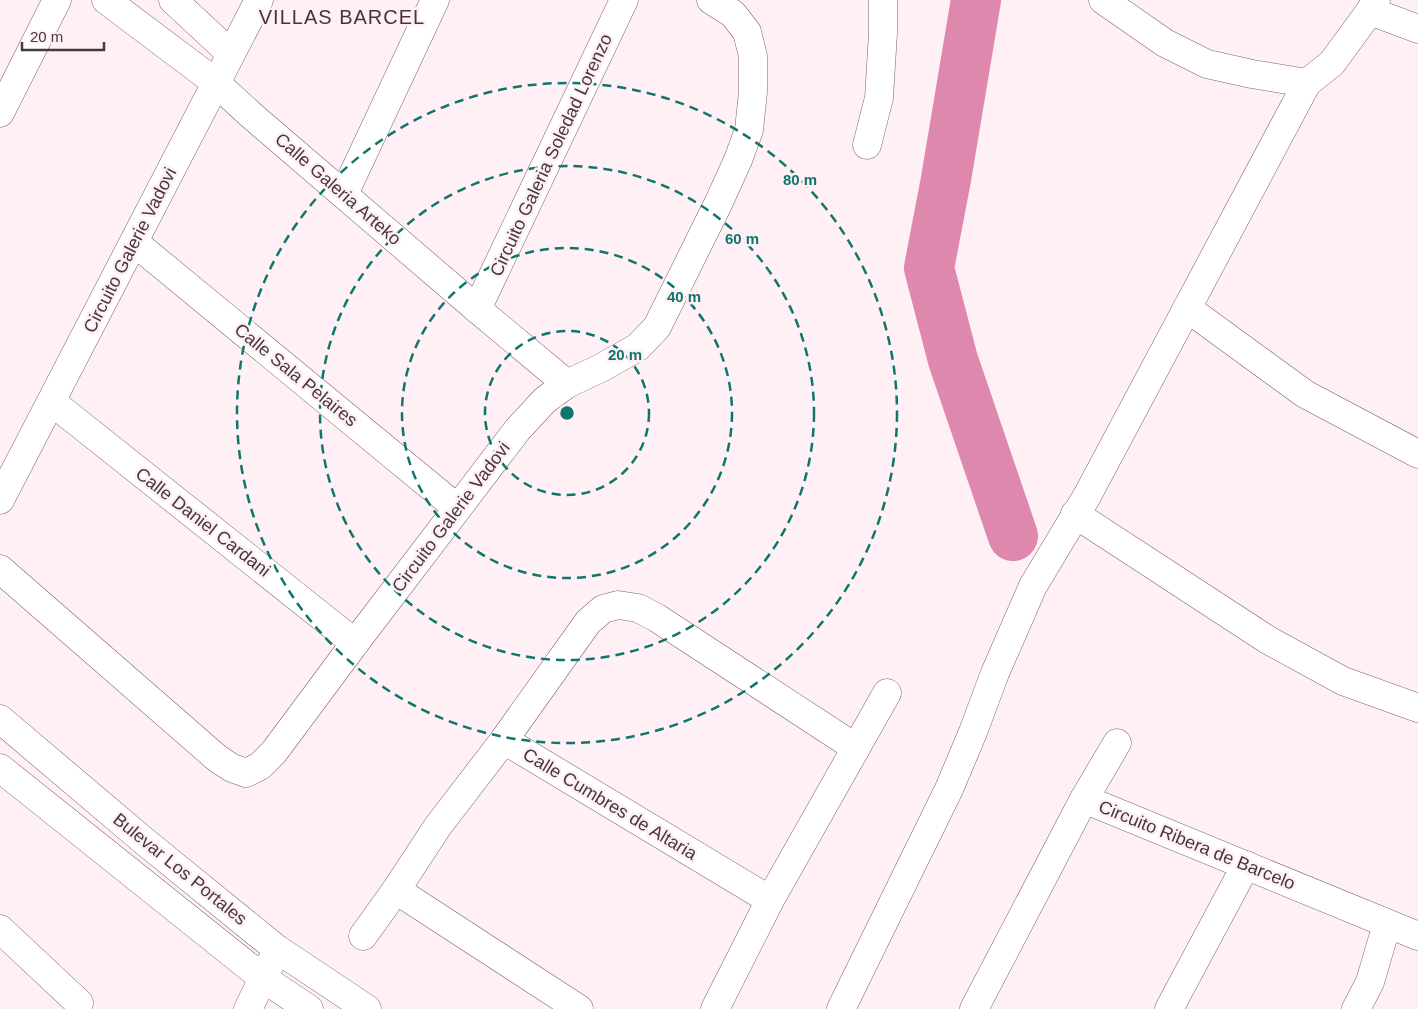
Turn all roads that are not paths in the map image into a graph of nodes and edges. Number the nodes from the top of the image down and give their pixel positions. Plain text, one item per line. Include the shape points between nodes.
1 (57, 0) edge
2 (106, 0) edge
3 (173, 0) edge
4 (259, 0) edge
5 (435, 0) edge
6 (624, 0) edge
7 (712, 0) edge
8 (883, 0) edge
9 (1102, 0) edge
10 (1373, 5) edge
11 (1418, 29) edge
12 (230, 52) junction
13 (216, 82) junction
14 (1307, 83) junction
15 (0, 113) edge
16 (867, 145) dead end
17 (344, 194) junction
18 (134, 242) junction
19 (1187, 308) junction
20 (478, 309) junction
21 (567, 384) junction
22 (52, 402) junction
23 (1418, 454) edge
24 (0, 500) edge
25 (457, 508) junction
26 (1075, 514) junction
27 (0, 569) edge
28 (355, 642) junction
29 (888, 693) dead end
30 (1418, 708) edge
31 (0, 719) edge
32 (504, 740) junction
33 (1117, 743) dead end
34 (856, 748) junction
35 (0, 768) edge
36 (1084, 799) junction
37 (1246, 865) junction
38 (396, 890) junction
39 (770, 900) junction
40 (1387, 924) junction
41 (0, 929) edge
42 (363, 936) dead end
43 (1418, 936) edge
44 (277, 949) junction
45 (264, 979) junction
46 (1370, 982) junction
47 (79, 1003) dead end
48 (301, 1007) edge
49 (248, 1009) edge
50 (367, 1009) edge
51 (579, 1009) edge
52 (715, 1009) edge
53 (841, 1009) edge
54 (974, 1009) edge
55 (1169, 1009) edge
56 (1356, 1009) edge
57 (1370, 1009) edge

1 - 15 street
2 - 13 street, Calle Galeria Arteko
3 - 12 street
4 - 12 street, Circuito Galerie Vadovi
5 - 17 street
6 - 20 street, Circuito Galeria Soledad Lorenzo
7 - 21 street, Circuito Galerie Vadovi via 733,14 747,32 753,56 748,130 738,160 657,327 638,347
8 - 16 street via 880,98
9 - 14 street via 1165,44 1207,64
10 - 11 street
10 - 14 street via 1332,63
12 - 13 street, Circuito Galerie Vadovi
13 - 17 street, Calle Galeria Arteko
13 - 18 street, Circuito Galerie Vadovi
14 - 19 street
17 - 20 street, Calle Galeria Arteko
18 - 22 street, Circuito Galerie Vadovi
18 - 25 street, Calle Sala Pelaires
19 - 23 street via 1305,394
19 - 26 street
20 - 21 street, Calle Galeria Arteko
21 - 25 street, Circuito Galerie Vadovi via 545,400 518,429
22 - 24 street, Circuito Galerie Vadovi
22 - 28 street, Calle Daniel Cardani
25 - 28 street, Circuito Galerie Vadovi
26 - 30 street via 1268,640 1343,681
26 - 53 street via 1033,586 949,789
27 - 28 street, Circuito Galerie Vadovi via 218,759 246,773 260,766 274,752
29 - 34 street
31 - 44 street, Bulevar Los Portales
32 - 34 street via 588,622 603,609 618,606 638,608 657,618
32 - 38 street, Calle Cumbres de Altaria via 438,826
32 - 39 street, Calle Cumbres de Altaria
33 - 36 street
34 - 39 street
35 - 45 street, Bulevar Los Portales
36 - 37 street, Circuito Ribera de Barcelo
36 - 54 street, Circuito Ribera de Barcelo
37 - 40 street, Circuito Ribera de Barcelo
37 - 55 street
38 - 42 street, Calle Cumbres de Altaria
38 - 51 street
39 - 52 street
40 - 43 street, Circuito Ribera de Barcelo
40 - 46 street
41 - 47 street
44 - 45 street
44 - 50 street, Bulevar Los Portales
45 - 48 street, Bulevar Los Portales
45 - 49 street
46 - 56 street
46 - 57 street

